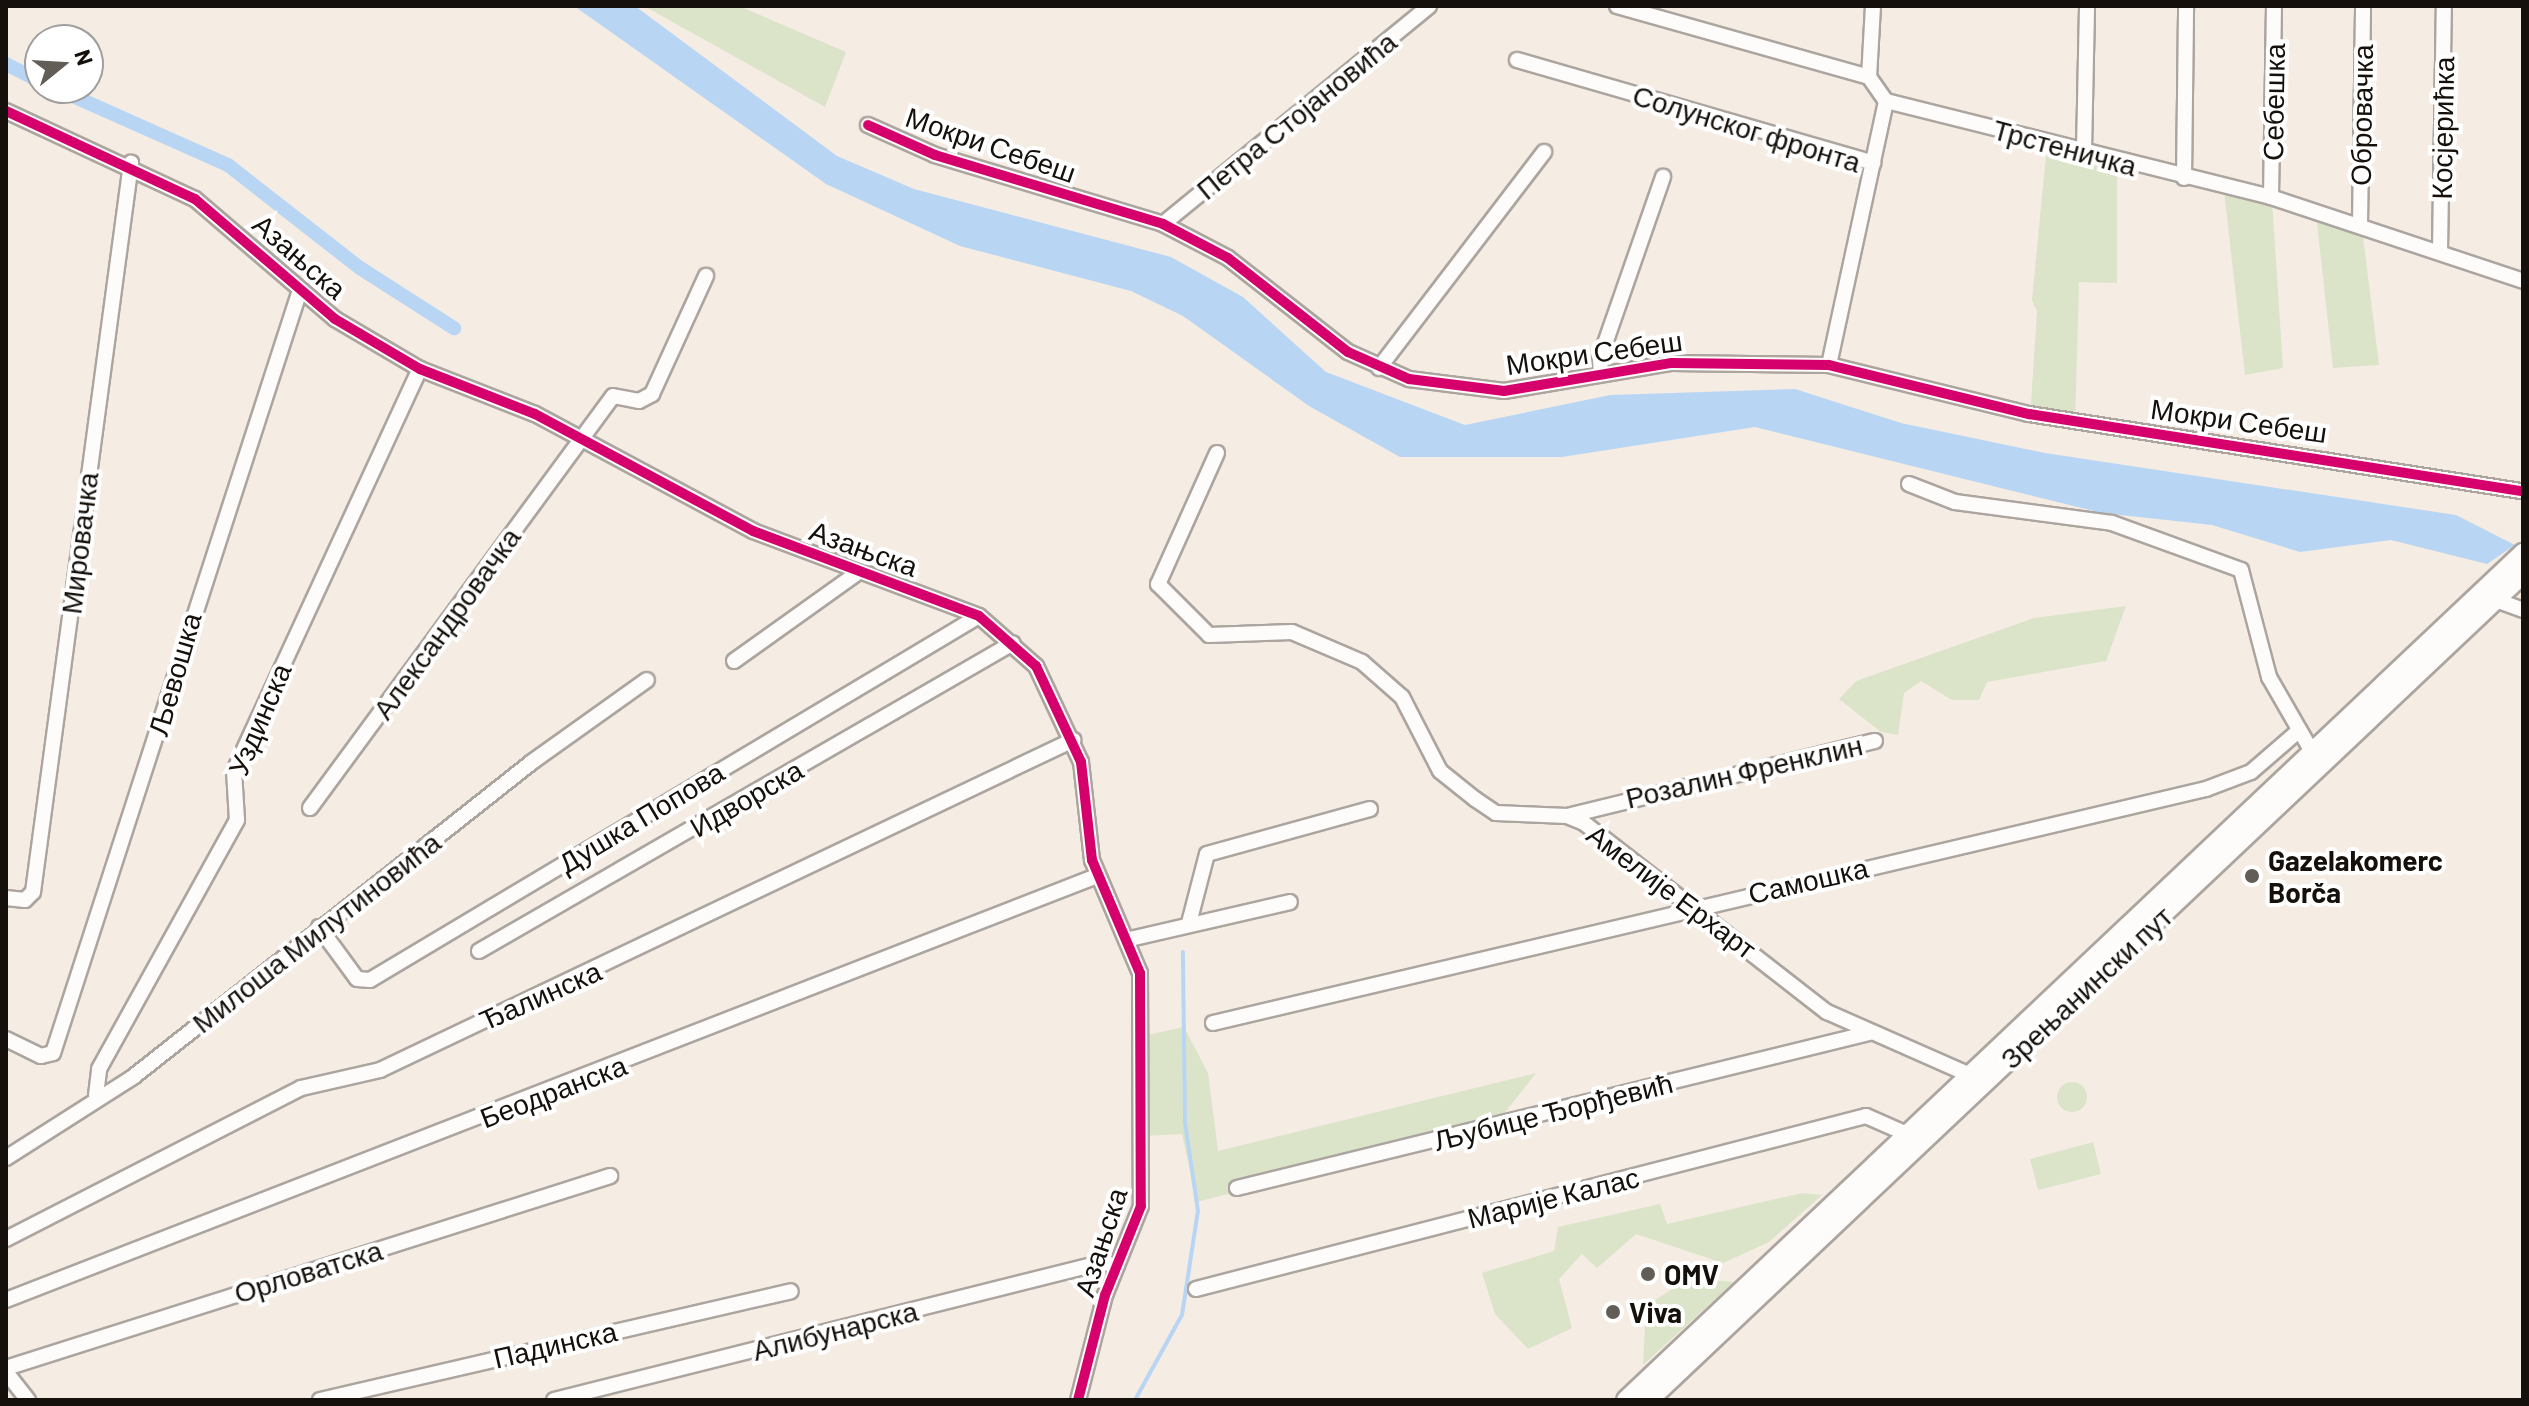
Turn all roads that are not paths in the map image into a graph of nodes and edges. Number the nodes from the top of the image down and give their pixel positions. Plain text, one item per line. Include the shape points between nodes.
1 (1428, 6) edge
2 (1617, 6) edge
3 (1873, 6) edge
4 (2087, 6) edge
5 (2186, 6) edge
6 (2274, 6) edge
7 (2363, 6) edge
8 (2444, 6) edge
9 (1517, 60) dead end
10 (1869, 77) junction
11 (1886, 101) junction
12 (6, 111) edge
13 (868, 125) dead end
14 (2084, 151) junction
15 (1544, 152) dead end
16 (131, 163) junction
17 (1873, 163) junction
18 (1663, 177) dead end
19 (2184, 178) junction
20 (2271, 197) junction
21 (1163, 224) junction
22 (2360, 225) junction
23 (2440, 251) junction
24 (706, 276) dead end
25 (2523, 281) edge
26 (300, 290) junction
27 (1829, 365) junction
28 (1379, 368) junction
29 (420, 369) junction
30 (1601, 374) junction
31 (581, 436) junction
32 (1217, 453) dead end
33 (1909, 484) dead end
34 (2523, 491) edge
35 (2523, 553) edge
36 (859, 572) junction
37 (2515, 575) edge
38 (2496, 600) junction
39 (2523, 610) edge
40 (979, 616) junction
41 (1013, 643) junction
42 (734, 661) dead end
43 (647, 680) dead end
44 (2296, 733) junction
45 (1073, 740) junction
46 (1875, 741) dead end
47 (2311, 750) junction
48 (310, 808) dead end
49 (1370, 809) dead end
50 (1567, 816) junction
51 (1097, 876) junction
52 (6, 898) edge
53 (1290, 902) dead end
54 (1700, 910) junction
55 (1189, 923) junction
56 (319, 927) junction
57 (1130, 939) junction
58 (479, 951) dead end
59 (1213, 1023) dead end
60 (1870, 1033) junction
61 (6, 1039) edge
62 (1970, 1075) junction
63 (96, 1095) junction
64 (1907, 1134) junction
65 (6, 1158) edge
66 (610, 1176) dead end
67 (1237, 1188) dead end
68 (6, 1239) edge
69 (1117, 1265) junction
70 (1196, 1289) dead end
71 (791, 1291) dead end
72 (6, 1300) edge
73 (6, 1370) edge
74 (28, 1400) edge
75 (320, 1400) edge
76 (554, 1400) edge
77 (1078, 1400) edge
78 (1626, 1400) edge
79 (1649, 1400) edge

1 - 21 street, Петра Стојановића
2 - 10 street
3 - 10 street
4 - 14 street
5 - 19 street
6 - 20 street, Себешка
7 - 22 street, Обровачка
8 - 23 street, Косјерићка
9 - 17 street, Солунског фронта
10 - 11 street
11 - 14 street, Трстеничка
11 - 17 street
12 - 16 street, Азањска
13 - 21 street, Мокри Себеш via 935,155
14 - 19 street, Трстеничка
15 - 28 street
16 - 26 street, Азањска via 217,215
16 - 52 street, Мировачка via 33,892 25,900
17 - 27 street, Солунског фронта
18 - 30 street via 1600,358
19 - 20 street, Трстеничка
20 - 22 street, Трстеничка
21 - 28 street, Мокри Себеш via 1228,258
22 - 23 street, Трстеничка
23 - 25 street, Трстеничка
24 - 31 street, Александровачка via 652,394 639,401 613,396
26 - 29 street, Азањска
26 - 61 street, Љевошка via 82,971 47,1057
27 - 30 street, Мокри Себеш via 1705,361
27 - 34 street, Мокри Себеш via 2029,414
28 - 30 street, Мокри Себеш via 1504,391
29 - 31 street, Азањска
29 - 63 street, Уздинска via 234,771 237,820 99,1069
31 - 36 street, Азањска via 753,531
31 - 48 street, Александровачка
32 - 50 street, Амелије Ерхарт via 1160,572 1165,595 1214,639 1292,632 1362,662 1402,697 1456,786 1496,813
33 - 44 street via 1955,502 2112,523 2241,570 2259,651
35 - 37 main road, Зрењанински пут
36 - 40 street, Азањска
36 - 42 street
37 - 38 main road, Зрењанински пут
37 - 47 main road, Зрењанински пут
38 - 39 street
38 - 79 main road, Зрењанински пут
40 - 41 street, Азањска
40 - 56 street, Душка Попова via 370,980 357,979
41 - 45 street, Азањска via 1050,688
41 - 58 street, Идворска
43 - 56 street, Милоша Милутиновића
44 - 47 street
44 - 54 street, Самошка via 2251,772 2226,783
45 - 51 street, Азањска
45 - 68 street, Ђалинска via 380,1070 301,1088
46 - 50 street, Розалин Френклин
47 - 62 main road, Зрењанински пут
49 - 55 street via 1207,854
50 - 54 street, Амелије Ерхарт
51 - 57 street, Азањска
51 - 72 street, Беодранска
53 - 55 street
54 - 59 street, Самошка
54 - 60 street, Амелије Ерхарт via 1827,1012
55 - 57 street
56 - 63 street, Милоша Милутиновића via 133,1077
57 - 69 street, Азањска via 1140,973 1144,1185
60 - 62 street, Амелије Ерхарт
60 - 67 street, Љубице Ђорђевић
62 - 64 main road, Зрењанински пут
63 - 65 street
64 - 70 street, Марије Калас via 1866,1116
64 - 78 main road, Зрењанински пут
66 - 73 street, Орловатска
69 - 76 street, Алибунарска via 1100,1263
69 - 77 street, Азањска
71 - 75 street, Падинска
73 - 74 street

